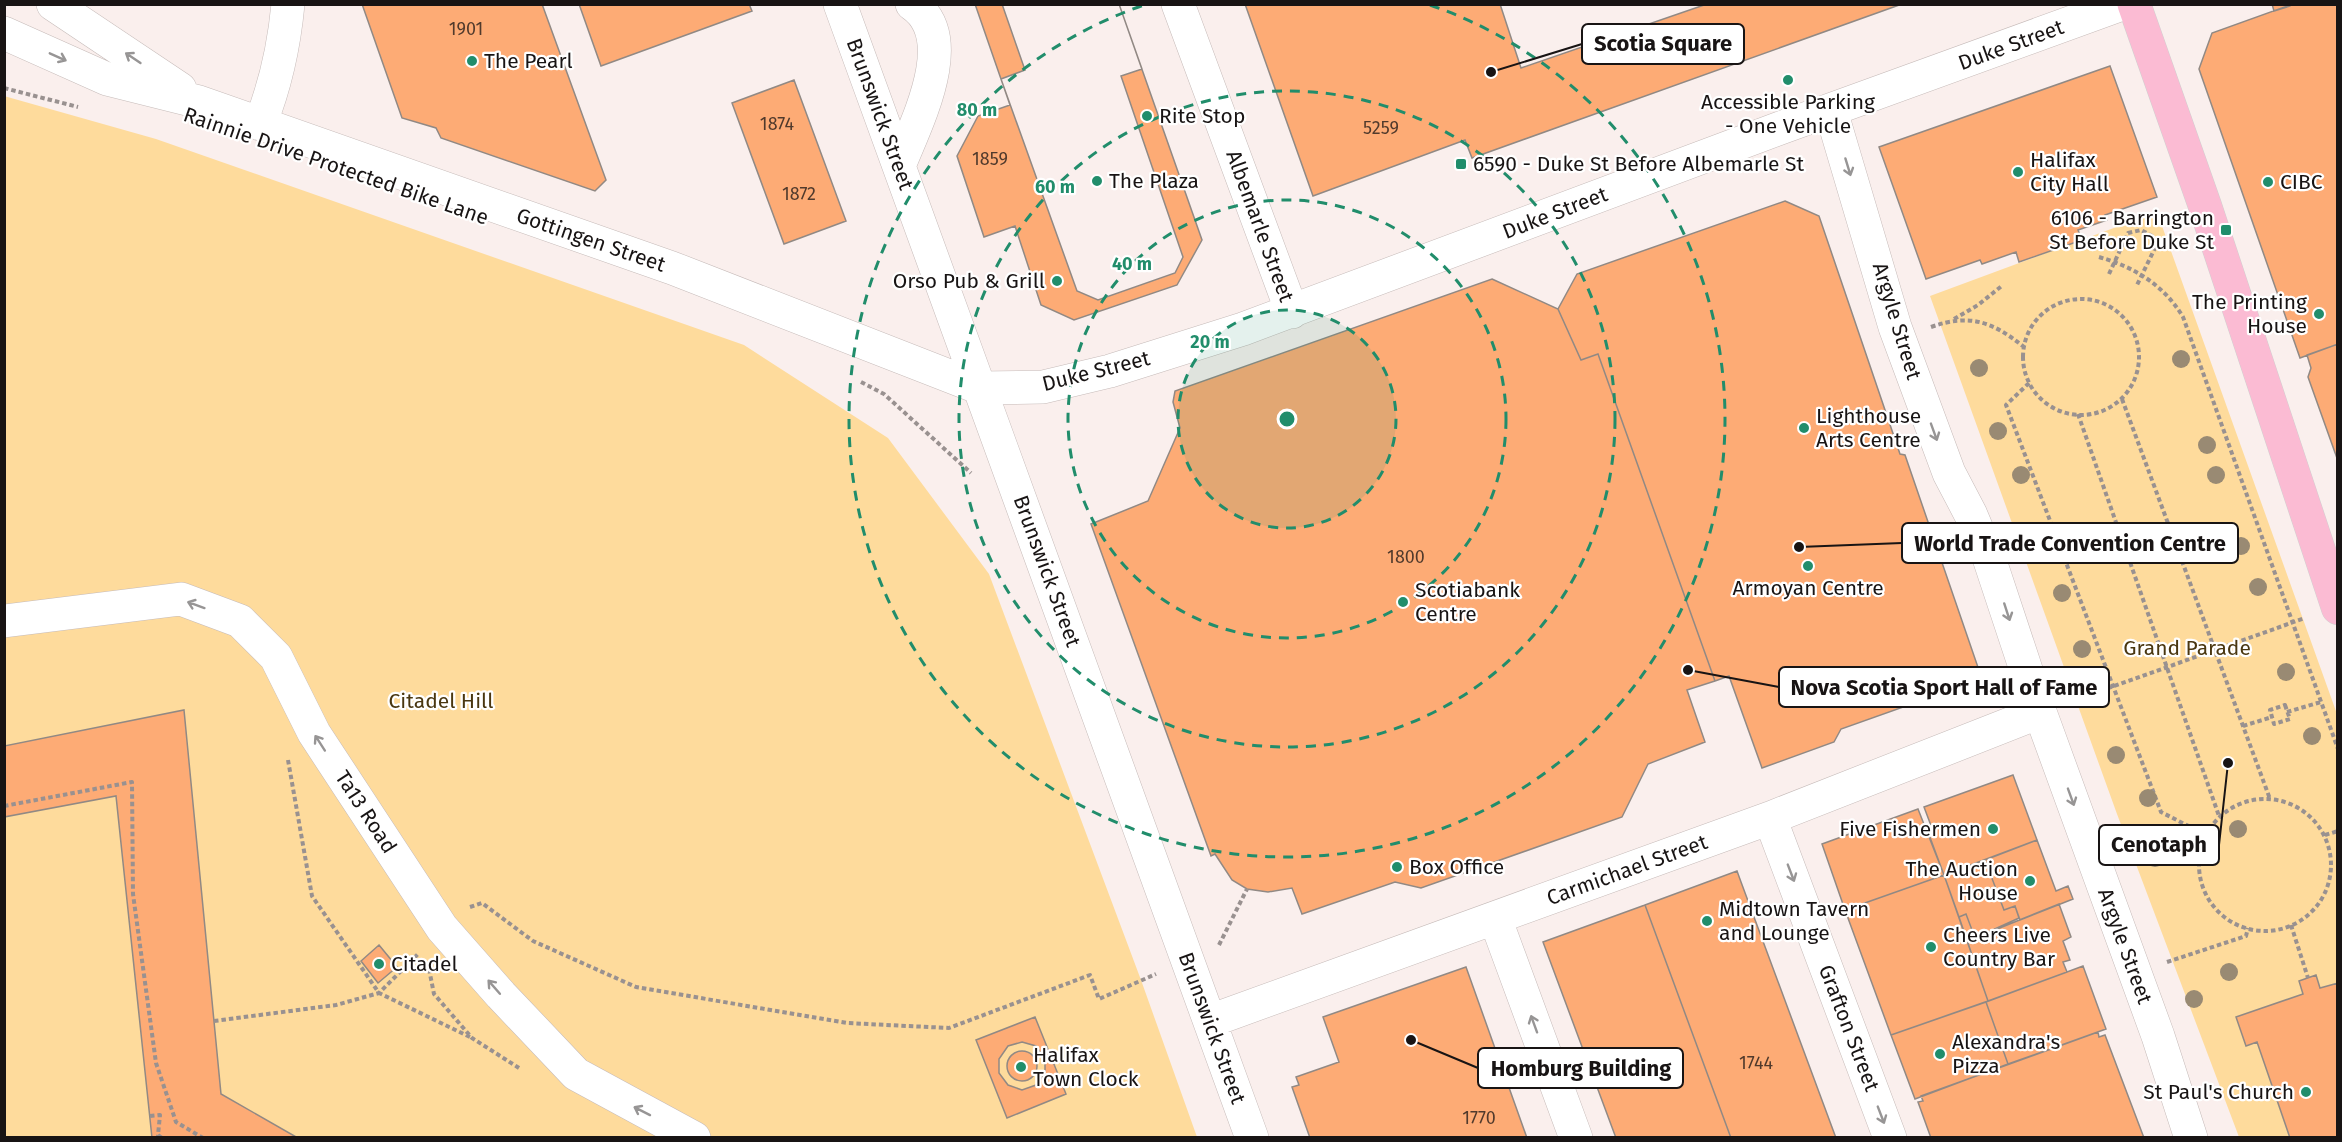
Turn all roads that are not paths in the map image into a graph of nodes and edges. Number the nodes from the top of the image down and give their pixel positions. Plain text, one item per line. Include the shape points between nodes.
1 (53, 4) edge
2 (288, 4) edge
3 (840, 4) edge
4 (912, 4) edge
5 (1178, 4) edge
6 (2122, 4) edge
7 (2134, 4) edge
8 (4, 33) edge
9 (199, 102) junction
10 (1831, 111) junction
11 (260, 124) junction
12 (899, 166) junction
13 (1293, 312) junction
14 (980, 388) junction
15 (2337, 607) edge
16 (4, 621) edge
17 (2040, 712) junction
18 (1770, 818) junction
19 (1495, 918) junction
20 (1210, 1021) junction
21 (694, 1137) edge
22 (1251, 1137) edge
23 (1576, 1137) edge
24 (1890, 1137) edge
25 (2191, 1137) edge

9 -> 1 street, Gottingen Street
2 - 11 street via 276,82
3 - 12 street, Brunswick Street
4 - 12 street via 933,32 935,69
5 - 13 street, Albemarle Street
6 - 10 street, Duke Street
7 - 15 main road
8 -> 9 street, Gottingen Street via 107,79
9 - 11 street, Gottingen Street
10 - 13 street, Duke Street
10 -> 17 street, Argyle Street via 1900,338 1949,473 1989,558
11 - 14 street, Gottingen Street via 672,268
12 - 14 street, Brunswick Street
13 - 14 street, Duke Street via 1110,371 1043,387
14 - 20 street, Brunswick Street
21 -> 16 street, Ta13 Road via 576,1074 471,962 442,928 314,733 276,657 240,621 181,599
17 - 18 street, Carmichael Street
17 -> 25 street, Argyle Street
18 - 19 street, Carmichael Street
18 -> 24 street, Grafton Street
19 - 20 street, Carmichael Street
23 -> 19 street
20 - 22 street, Brunswick Street

